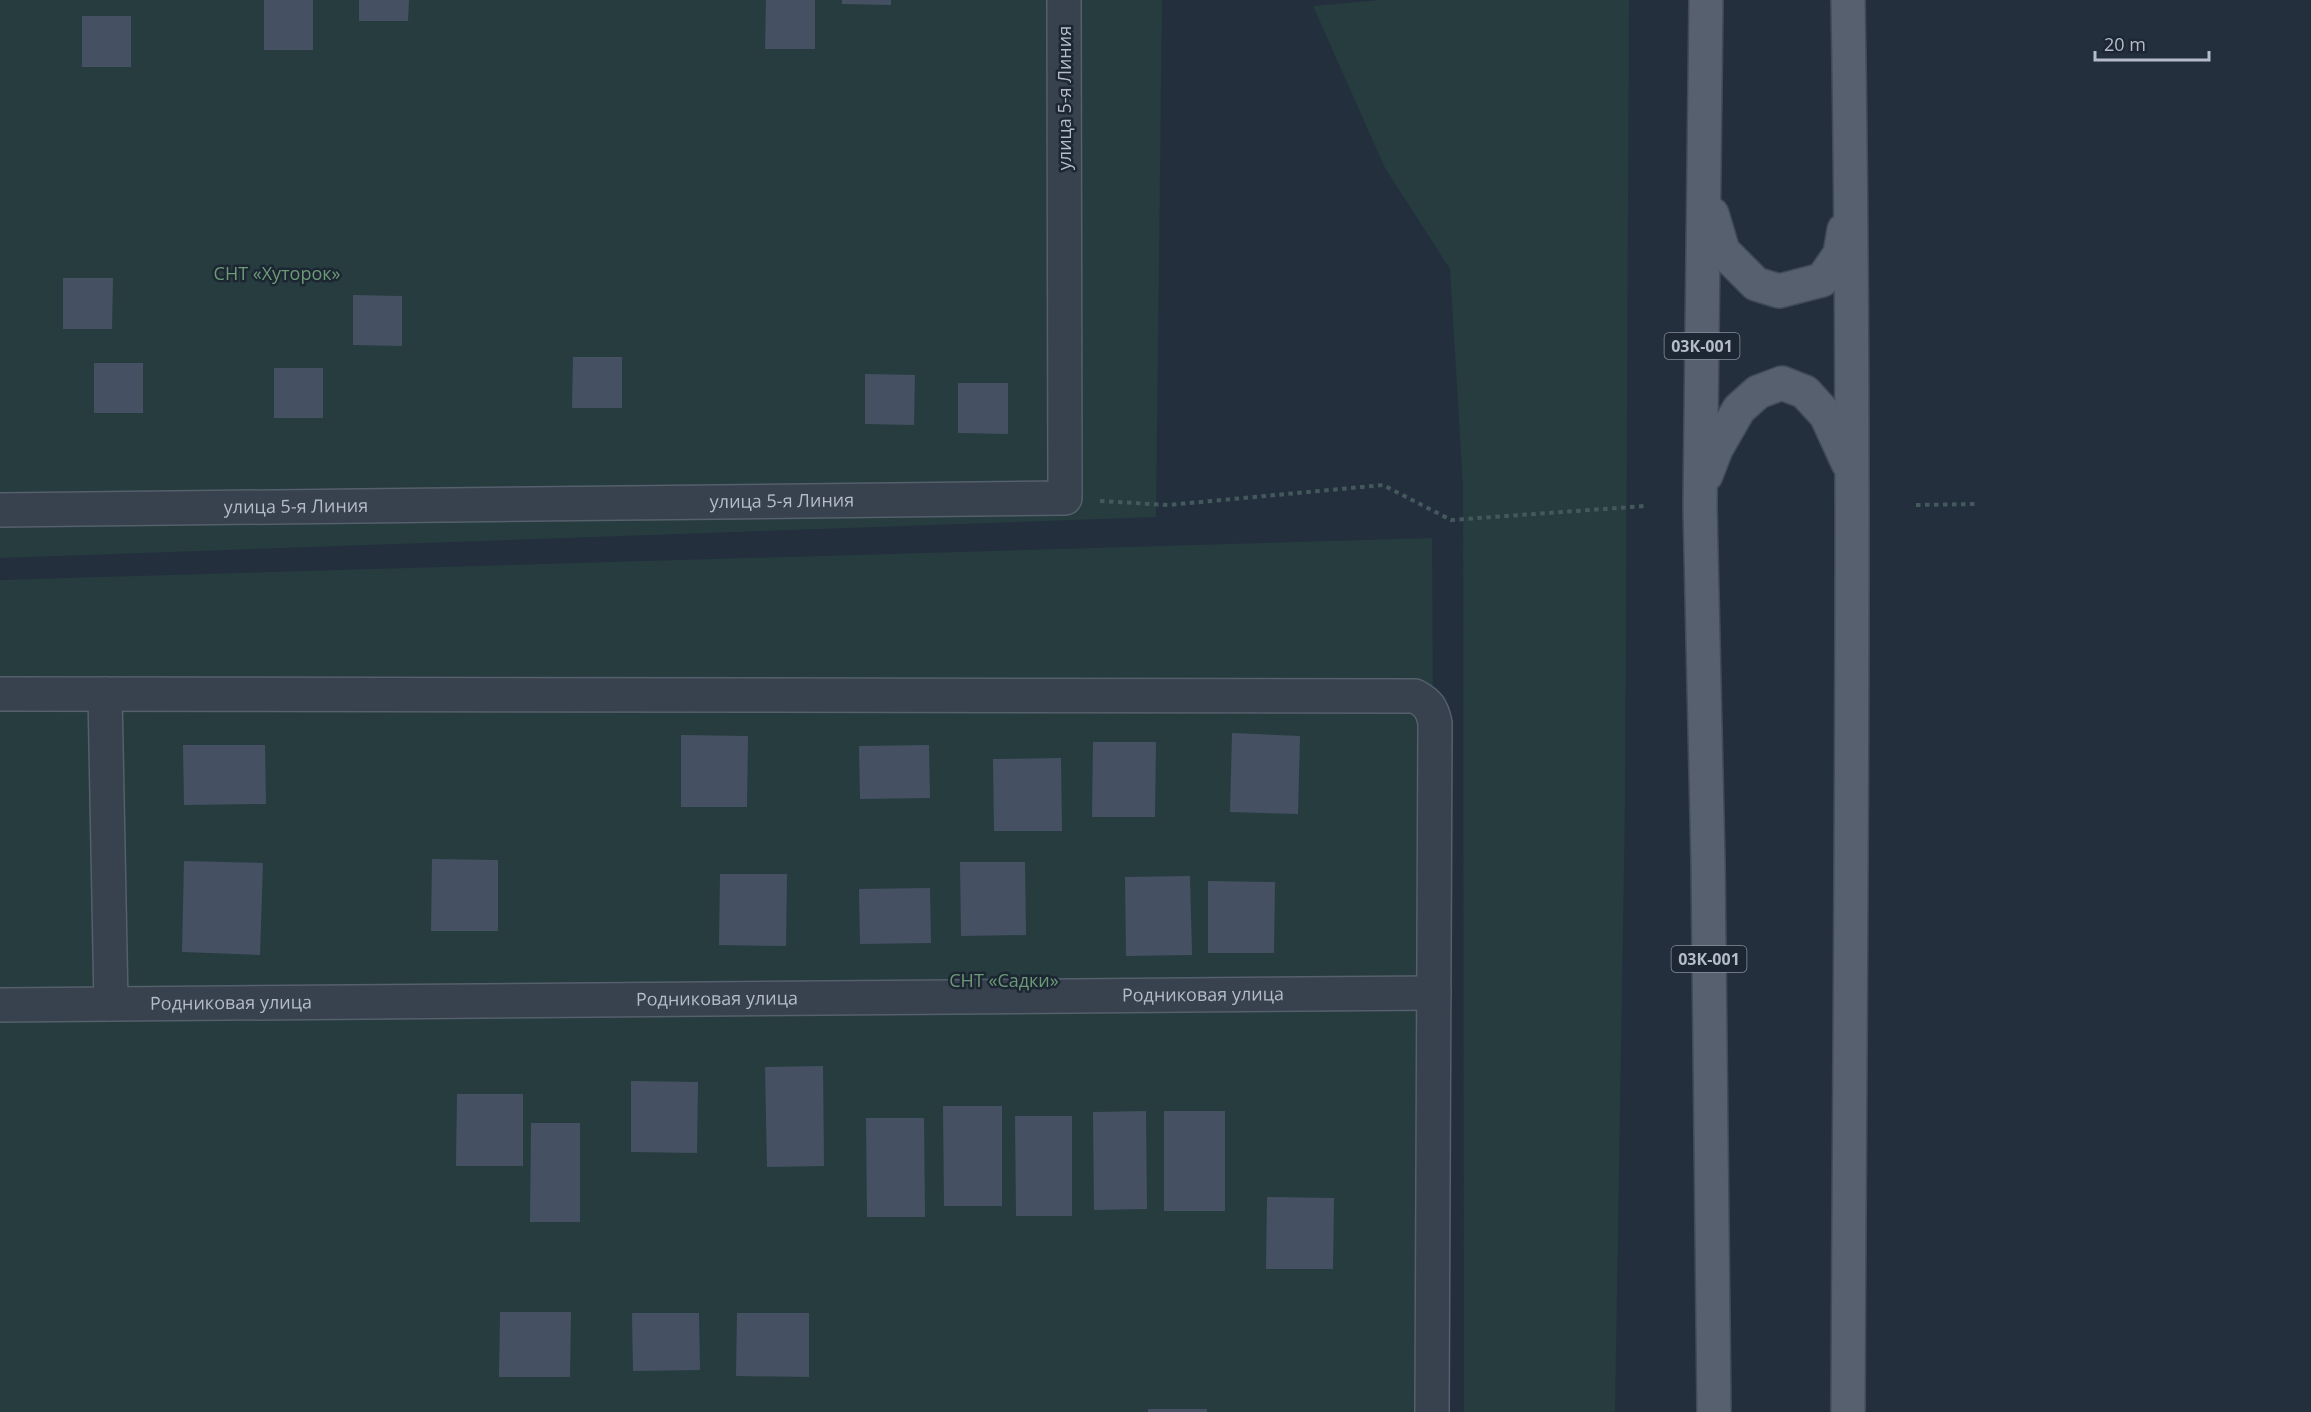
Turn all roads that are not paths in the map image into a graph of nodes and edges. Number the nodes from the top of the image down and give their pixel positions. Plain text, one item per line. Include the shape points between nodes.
1 (1064, 0) edge
2 (1706, 0) edge
3 (1848, 0) edge
4 (1704, 186) junction
5 (1852, 191) junction
6 (1700, 506) junction
7 (1852, 506) junction
8 (0, 510) edge
9 (0, 694) edge
10 (105, 694) junction
11 (1434, 993) junction
12 (111, 1004) junction
13 (0, 1005) edge
14 (1432, 1412) edge
15 (1714, 1412) edge
16 (1848, 1412) edge

1 - 8 street, улица 5-я Линия via 1065,498
2 - 4 main road, 03К-001
3 - 5 main road, 03К-001
4 - 5 main road, 03К-001 via 1722,251 1756,284 1779,291 1822,280 1840,254
4 - 6 main road, 03К-001
5 - 7 main road, 03К-001
6 - 7 main road, 03К-001 via 1706,470 1739,409 1758,392 1782,383 1805,392 1826,415 1852,472
6 - 15 main road, 03К-001
7 - 16 main road, 03К-001
9 - 10 street
10 - 11 street via 1415,696 1432,708 1435,723
10 - 12 street
11 - 12 street, Родниковая улица
11 - 14 street
12 - 13 street, Родниковая улица

